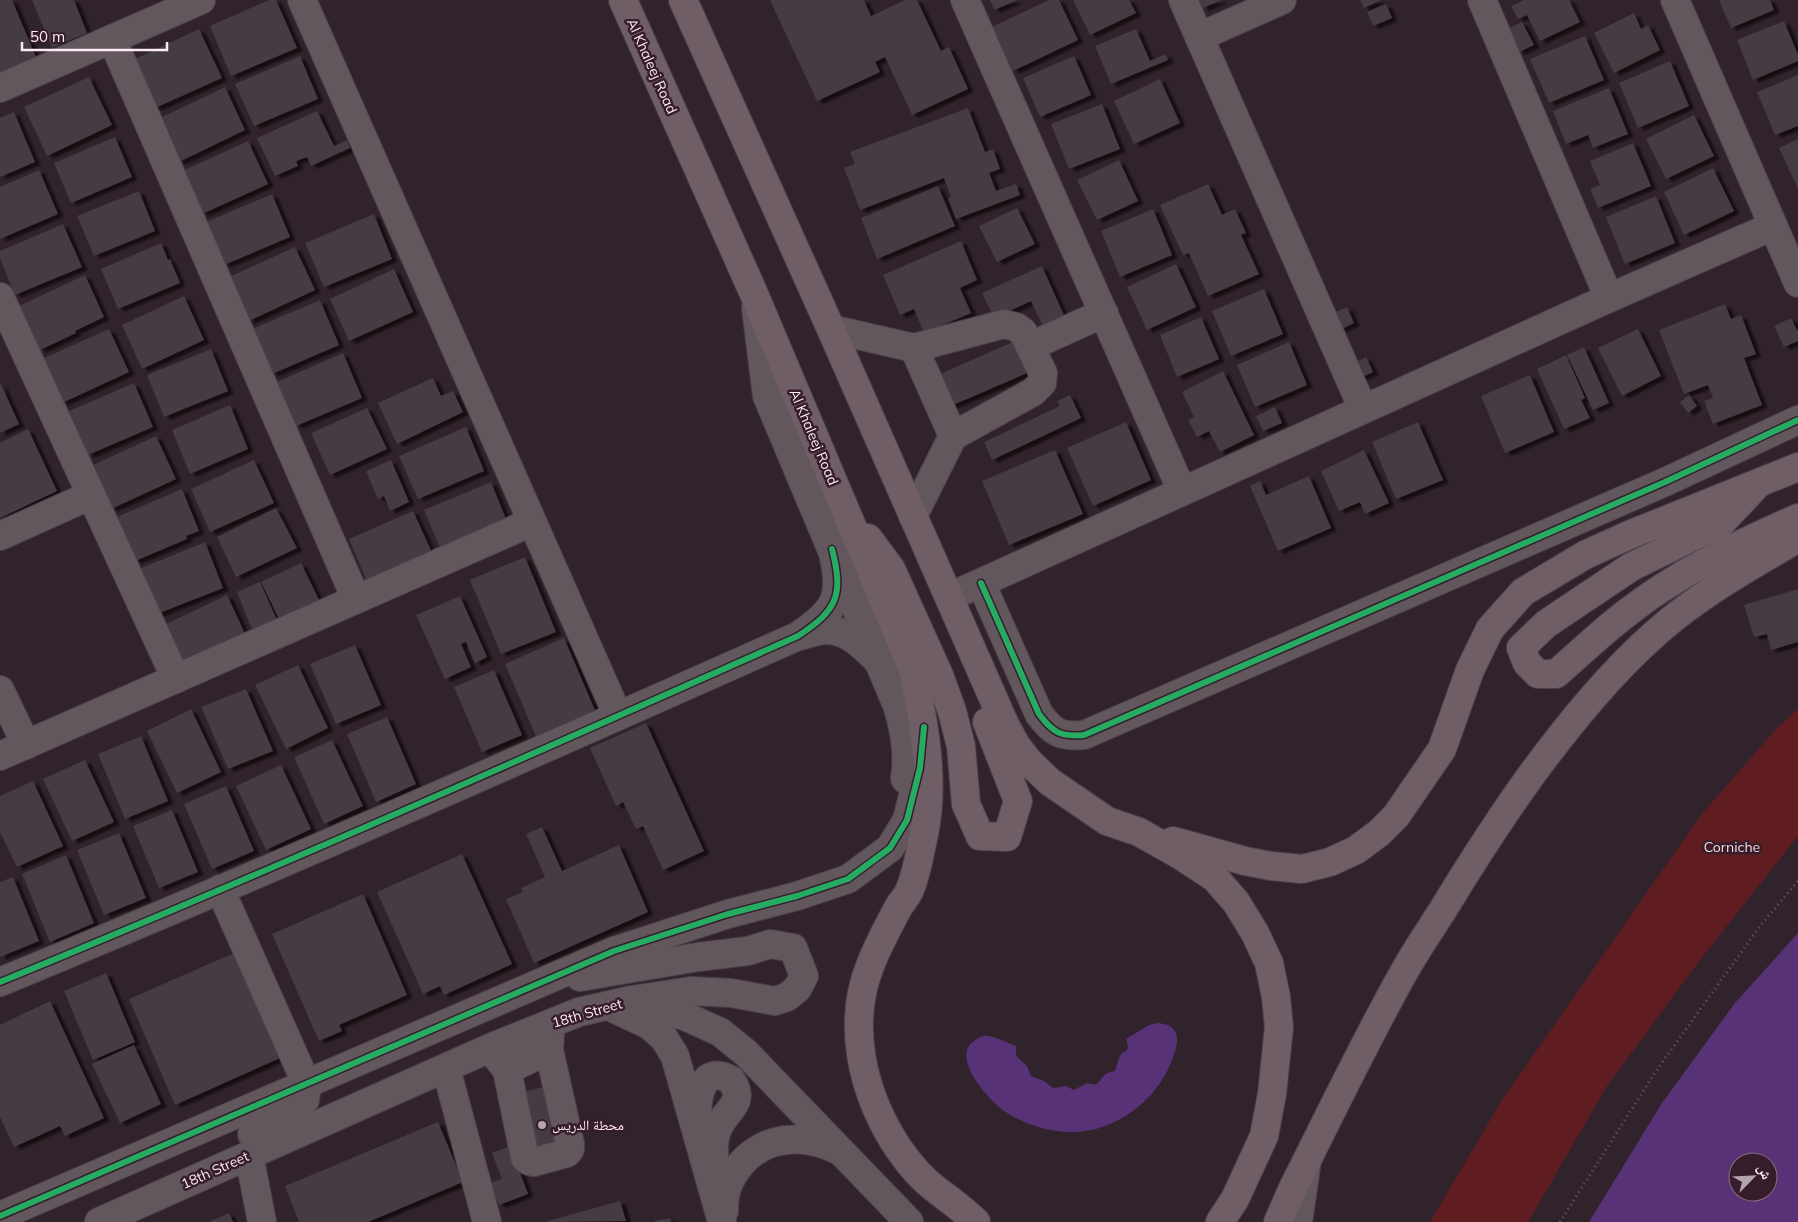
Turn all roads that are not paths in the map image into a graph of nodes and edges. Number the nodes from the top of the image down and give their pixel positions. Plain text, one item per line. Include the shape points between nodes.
1 (201, 0) edge
2 (302, 0) edge
3 (622, 0) edge
4 (683, 0) edge
5 (965, 0) edge
6 (1183, 0) edge
7 (1282, 0) edge
8 (1482, 0) edge
9 (1675, 0) edge
10 (1199, 37) junction
11 (112, 39) junction
12 (0, 88) edge
13 (1773, 226) junction
14 (1798, 283) edge
15 (754, 294) junction
16 (1609, 298) junction
17 (2, 306) edge
18 (1104, 313) junction
19 (831, 329) junction
20 (1031, 346) junction
21 (914, 348) junction
22 (1363, 409) junction
23 (1798, 420) edge
24 (953, 436) junction
25 (1798, 467) edge
26 (1761, 482) junction
27 (1182, 491) junction
28 (91, 495) junction
29 (843, 505) junction
30 (913, 516) junction
31 (1798, 518) edge
32 (532, 522) junction
33 (0, 536) edge
34 (1798, 538) edge
35 (832, 550) junction
36 (980, 583) junction
37 (949, 597) junction
38 (356, 599) junction
39 (798, 636) junction
40 (878, 662) junction
41 (176, 679) junction
42 (0, 690) edge
43 (618, 716) junction
44 (924, 727) junction
45 (26, 745) junction
46 (0, 756) edge
47 (1139, 832) junction
48 (220, 889) junction
49 (0, 982) edge
50 (527, 988) junction
51 (619, 1003) junction
52 (551, 1022) junction
53 (490, 1048) junction
54 (549, 1050) junction
55 (446, 1068) junction
56 (507, 1070) junction
57 (307, 1085) junction
58 (697, 1130) junction
59 (845, 1154) junction
60 (249, 1155) junction
61 (1307, 1159) junction
62 (723, 1214) edge
63 (970, 1215) edge
64 (0, 1216) edge
65 (133, 1216) edge
66 (99, 1222) edge
67 (262, 1222) edge
68 (487, 1222) edge
69 (909, 1222) edge
70 (1220, 1222) edge
71 (1278, 1222) edge
72 (1298, 1222) edge

1 - 11 street
2 - 32 street
3 - 15 main road, Al Khaleej Road
4 - 19 main road
5 - 18 street
6 - 10 street
7 - 10 street
8 - 16 street
9 - 13 street
10 - 22 street
11 - 12 street
11 - 38 street
13 - 14 street
13 - 16 street
15 - 29 main road, Al Khaleej Road
15 - 35 street via 767,396
16 - 22 street
17 - 28 street
18 - 20 street
18 - 27 street
19 - 21 street
19 - 30 main road
20 - 21 street via 1023,332 1004,324
20 - 24 street via 1043,373 1042,383 1033,392
21 - 24 street
22 - 27 street
23 - 36 street via 1656,486 1084,735 1059,734 1039,714
24 - 30 street
25 - 26 main road
26 - 31 main road via 1721,523 1631,567 1546,624 1521,648 1527,663 1538,674 1556,674 1660,589 1732,548
26 - 47 main road via 1585,555 1522,592 1490,629 1470,670 1442,749 1396,816 1356,850 1330,862 1302,869 1246,861
27 - 36 street
28 - 33 street
28 - 41 street
29 - 37 main road via 891,569 939,675 961,746 966,804 980,836 1007,837 1018,801 967,672
29 - 44 main road, Al Khaleej Road via 914,673
30 - 37 main road
32 - 38 street
32 - 43 street
34 - 61 main road via 1726,580 1659,631 1628,659 1562,734 1509,805 1404,971
35 - 39 street via 838,585 835,598 818,622
35 - 40 street
36 - 37 street
37 - 47 main road via 1005,725 1029,762 1050,782 1107,822
38 - 41 street
39 - 40 street via 826,630 839,632 858,642
39 - 43 street
40 - 50 street via 904,728 906,776 901,798 884,832 870,848 854,862 814,882 692,912 589,952
41 - 45 street
42 - 45 street
43 - 48 street
44 - 50 street via 920,768 907,820 890,848 848,879 652,938
44 - 63 main road, Al Khaleej Road via 927,815 910,891 899,906 870,967 861,1000 860,1050 864,1076 876,1109 894,1141 916,1171
45 - 46 street
47 - 70 main road via 1215,878 1236,902 1269,963 1279,1027 1272,1094 1264,1136 1235,1199
48 - 49 street
48 - 57 street
50 - 51 street, 18th Street via 698,957 748,952 770,944 793,948 804,976 787,998 775,1001 731,993 691,991
50 - 57 street
51 - 52 street, 18th Street
51 - 58 street via 664,1038 675,1056
51 - 59 street via 687,1017 720,1032 746,1053
52 - 53 street, 18th Street
52 - 54 street
53 - 55 street, 18th Street
53 - 56 street
54 - 56 street
54 - 56 street via 570,1144 568,1153 534,1162 525,1158
55 - 60 street, 18th Street
55 - 68 street
57 - 64 street
57 - 66 street via 305,1100 283,1120 163,1175
58 - 62 street
58 - 62 street via 701,1086 706,1080 719,1075 730,1080 737,1099 714,1138
59 - 62 street via 828,1145 801,1140 770,1144 742,1162 730,1179
59 - 69 street
60 - 65 street, 18th Street
60 - 67 street
61 - 71 main road
61 - 72 street
65 - 66 street, 18th Street

